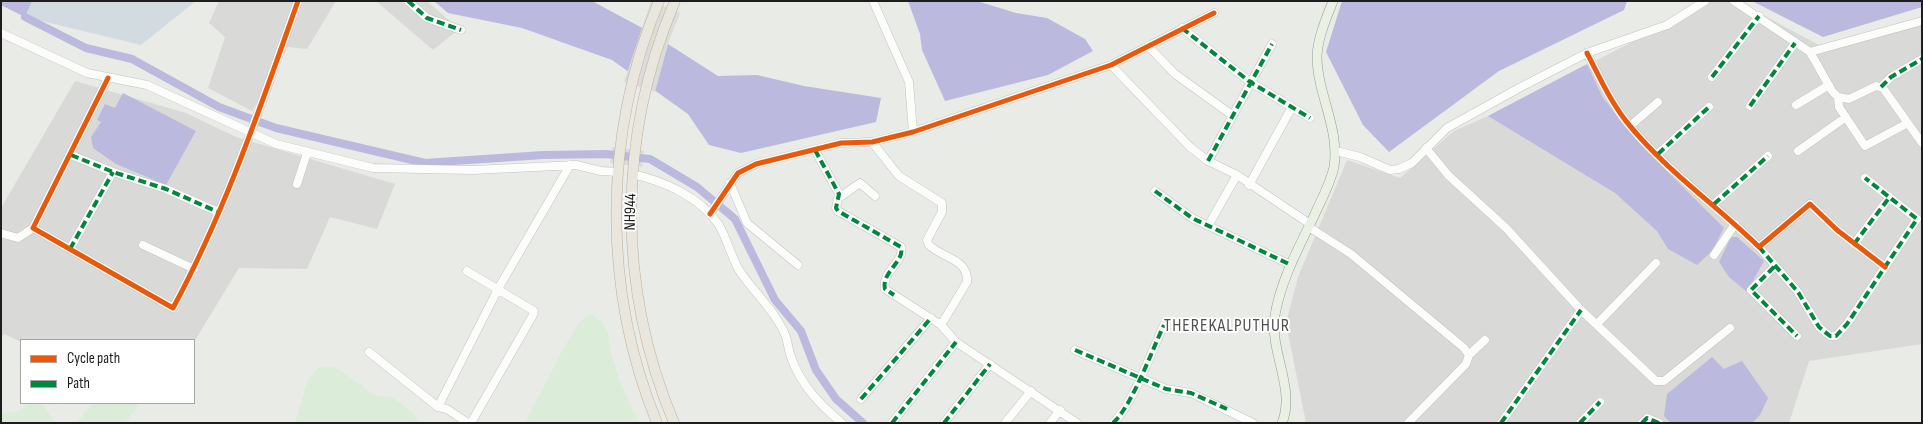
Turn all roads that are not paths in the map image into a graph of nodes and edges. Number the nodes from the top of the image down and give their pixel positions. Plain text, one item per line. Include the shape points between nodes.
1 (298, 1) edge
2 (408, 1) edge
3 (873, 1) edge
4 (1333, 1) edge
5 (1706, 1) edge
6 (1734, 1) edge
7 (659, 2) edge
8 (674, 5) edge
9 (1214, 13) dead end
10 (1759, 16) junction
11 (1922, 21) edge
12 (1182, 28) junction
13 (461, 30) dead end
14 (1, 33) edge
15 (1795, 43) junction
16 (1272, 44) dead end
17 (1148, 46) junction
18 (1810, 52) junction
19 (1587, 53) junction
20 (1919, 60) edge
21 (1111, 65) junction
22 (1922, 70) edge
23 (1712, 77) dead end
24 (108, 78) junction
25 (1250, 82) junction
26 (1829, 84) junction
27 (1881, 87) junction
28 (1838, 97) junction
29 (1658, 102) dead end
30 (1796, 105) dead end
31 (1750, 106) dead end
32 (1709, 107) dead end
33 (1291, 108) junction
34 (1232, 115) junction
35 (1846, 117) junction
36 (1310, 118) dead end
37 (1906, 124) junction
38 (1630, 126) junction
39 (253, 130) junction
40 (912, 132) junction
41 (872, 142) junction
42 (1922, 143) edge
43 (1426, 148) junction
44 (815, 150) junction
45 (1336, 151) junction
46 (1798, 151) dead end
47 (307, 153) junction
48 (71, 154) junction
49 (1658, 154) junction
50 (1768, 156) dead end
51 (1208, 160) junction
52 (570, 165) junction
53 (618, 168) junction
54 (632, 170) junction
55 (114, 172) junction
56 (1237, 175) junction
57 (1865, 178) dead end
58 (730, 183) junction
59 (297, 184) dead end
60 (1249, 185) junction
61 (1155, 192) dead end
62 (875, 196) dead end
63 (840, 198) junction
64 (1889, 198) junction
65 (1714, 204) junction
66 (218, 212) junction
67 (710, 214) junction
68 (1735, 224) junction
69 (1208, 226) junction
70 (1309, 226) junction
71 (33, 228) junction
72 (1, 233) edge
73 (1854, 244) junction
74 (143, 245) dead end
75 (1759, 247) junction
76 (70, 249) junction
77 (1714, 255) dead end
78 (1656, 263) dead end
79 (798, 265) dead end
80 (1291, 265) junction
81 (1774, 267) junction
82 (1885, 267) junction
83 (194, 269) junction
84 (467, 271) dead end
85 (498, 289) junction
86 (1581, 310) junction
87 (931, 318) junction
88 (941, 324) junction
89 (1597, 324) junction
90 (1164, 325) dead end
91 (1730, 328) dead end
92 (1796, 336) dead end
93 (1485, 340) dead end
94 (956, 342) junction
95 (1075, 350) dead end
96 (368, 352) dead end
97 (1469, 355) junction
98 (990, 364) junction
99 (1139, 378) junction
100 (1031, 391) junction
101 (862, 399) dead end
102 (1600, 402) dead end
103 (438, 407) junction
104 (1060, 410) junction
105 (470, 423) edge
106 (657, 423) edge
107 (674, 423) edge
108 (842, 423) edge
109 (892, 423) edge
110 (944, 423) edge
111 (1005, 423) edge
112 (1050, 423) edge
113 (1077, 423) edge
114 (1113, 423) edge
115 (1253, 423) edge
116 (1282, 423) edge
117 (1408, 423) edge
118 (1501, 423) edge
119 (1580, 423) edge
120 (1642, 423) edge
121 (1658, 423) edge

1 - 39 street
2 - 13 street via 427,18
3 - 40 street via 908,82
4 - 45 main road via 1317,56
5 - 19 street via 1667,25
6 - 10 street
7 - 53 highway, NH944 / NH944 via 632,84
8 - 54 highway, NH944 / NH944 via 645,89
9 - 12 street
10 - 15 street
10 - 23 street
11 - 18 street
12 - 17 street
12 - 25 street
14 - 24 street via 87,73
15 - 18 street
15 - 31 street
16 - 25 street
17 - 21 street
17 - 34 street via 1175,74
18 - 26 street
19 - 38 street
19 - 43 street via 1447,128
20 - 22 street
20 - 27 street
21 - 40 street
21 - 51 street via 1190,147
24 - 39 street via 147,85
24 - 48 street
25 - 33 street
25 - 34 street
26 - 28 street
26 - 30 street
27 - 28 street via 1876,86 1849,99
27 - 37 street
28 - 35 street via 1839,107
29 - 38 street
32 - 49 street
33 - 36 street
33 - 60 street
34 - 51 street
35 - 37 street via 1865,146
35 - 46 street
37 - 42 street
38 - 49 street
39 - 47 street via 276,144
39 - 66 street
40 - 41 street
41 - 44 street via 840,143
41 - 88 street via 899,176 942,203 942,212 927,240 928,245 963,266 968,275 967,282
43 - 45 street via 1412,162 1390,170
43 - 86 street via 1448,175 1506,228
44 - 58 street via 756,164 738,173
44 - 63 street
45 - 70 main road via 1328,186
47 - 52 street via 373,168 473,170
47 - 59 street
48 - 55 street
48 - 71 street
49 - 65 street
50 - 65 street
51 - 56 street
52 - 53 street
52 - 85 street
53 - 106 highway, NH944 / NH944 via 617,246 624,308 634,357
54 - 67 street via 676,190
54 - 107 highway, NH944 / NH944 via 631,242 638,302 649,357
55 - 66 street via 166,189
55 - 76 street
56 - 60 street
56 - 69 street
57 - 64 street
58 - 67 street
58 - 79 street via 747,223
60 - 70 street
61 - 69 street
62 - 63 street via 860,183
63 - 87 street via 838,211 901,247 900,256 885,278 885,289
64 - 73 street
64 - 82 street via 1917,219
65 - 68 street
66 - 83 street
67 - 108 street via 720,226 739,270 774,312 801,381
68 - 75 street
68 - 77 street
69 - 80 street
70 - 80 main road
70 - 97 street via 1351,254
71 - 72 street via 18,238
71 - 76 street
73 - 75 street via 1810,204
73 - 82 street
74 - 83 street
75 - 81 street
76 - 83 street via 173,308
78 - 89 street
80 - 116 main road via 1275,316 1276,348 1286,391
81 - 82 street via 1798,292 1819,327 1830,336 1836,336 1847,324
81 - 92 street via 1751,290
84 - 85 street
85 - 103 street
85 - 105 street via 534,311
86 - 89 street
86 - 118 street
87 - 88 street
87 - 101 street
88 - 94 street
89 - 91 street via 1649,377 1660,382
90 - 99 street
93 - 97 street
94 - 98 street
94 - 109 street
95 - 99 street
96 - 103 street
97 - 117 street via 1466,364
98 - 100 street
98 - 110 street
99 - 114 street
99 - 115 street via 1166,389 1191,393
100 - 104 street
100 - 111 street
102 - 119 street
103 - 105 street
104 - 112 street
104 - 113 street
120 - 121 street via 1647,418

